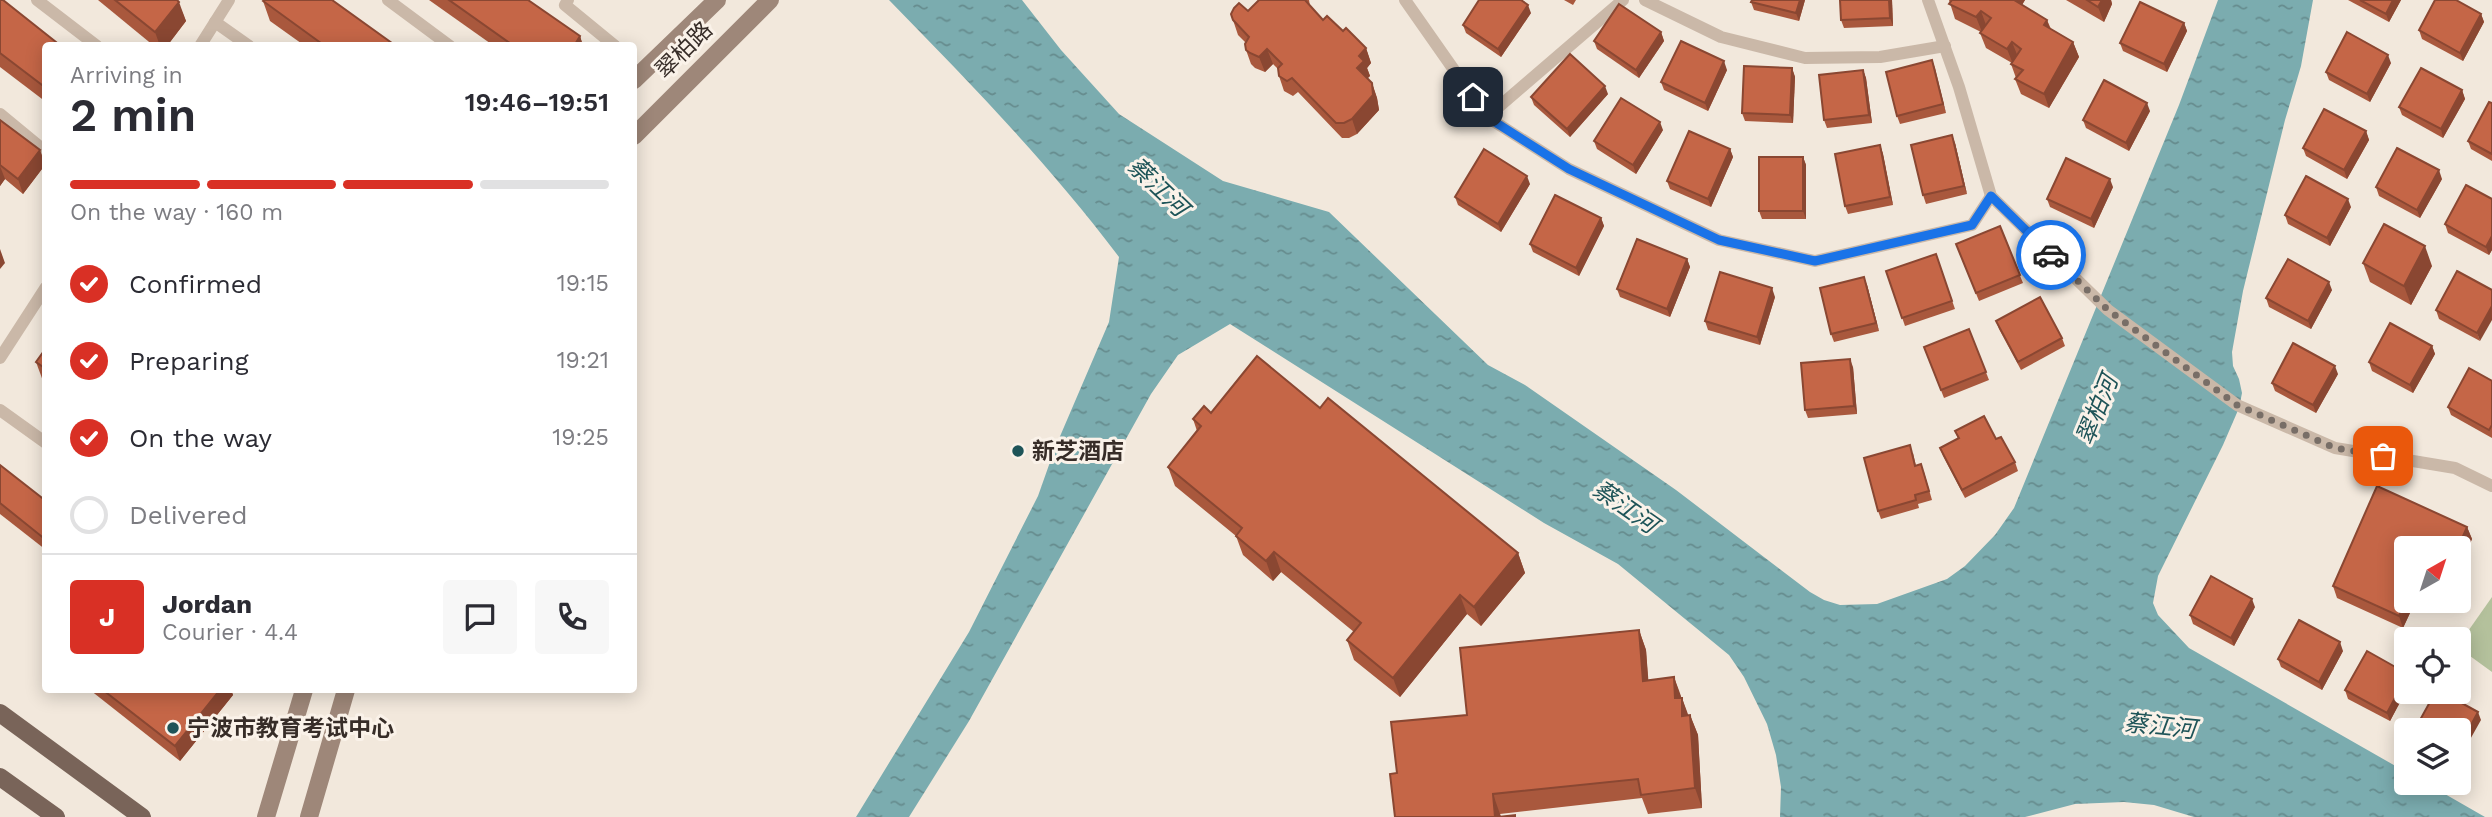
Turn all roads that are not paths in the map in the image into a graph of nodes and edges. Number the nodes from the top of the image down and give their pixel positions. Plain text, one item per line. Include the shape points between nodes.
1 (37, 0) edge
2 (229, 0) edge
3 (388, 0) edge
4 (718, 0) edge
5 (770, 0) edge
6 (1405, 0) edge
7 (1623, 0) edge
8 (1645, 0) edge
9 (1928, 0) edge
10 (564, 2) edge
11 (215, 22) junction
12 (92, 42) edge
13 (202, 42) edge
14 (243, 42) edge
15 (445, 42) edge
16 (610, 42) edge
17 (1945, 46) junction
18 (637, 70) edge
19 (0, 114) edge
20 (1487, 117) junction
21 (637, 133) edge
22 (42, 149) edge
23 (1991, 196) junction
24 (42, 293) edge
25 (0, 358) edge
26 (0, 410) edge
27 (42, 440) edge
28 (2492, 486) edge
29 (303, 693) edge
30 (345, 693) edge
31 (0, 713) edge
32 (0, 777) edge
33 (56, 817) edge
34 (142, 817) edge
35 (266, 817) edge
36 (309, 817) edge

1 - 12 lane
2 - 11 lane
3 - 15 lane
4 - 18 main road, 翠柏路
5 - 21 main road, 翠柏路
6 - 20 lane
7 - 20 lane
8 - 17 lane via 1721,37 1805,58 1880,57
9 - 17 lane
10 - 16 lane
11 - 13 lane
11 - 14 lane
17 - 23 lane
19 - 22 lane
20 - 23 lane via 1569,169 1719,240 1815,261 1972,225
23 - 28 lane via 2108,310 2237,405 2335,448 2455,468
24 - 25 lane
26 - 27 lane
29 - 35 main road
30 - 36 main road
31 - 34 main road
32 - 33 main road

